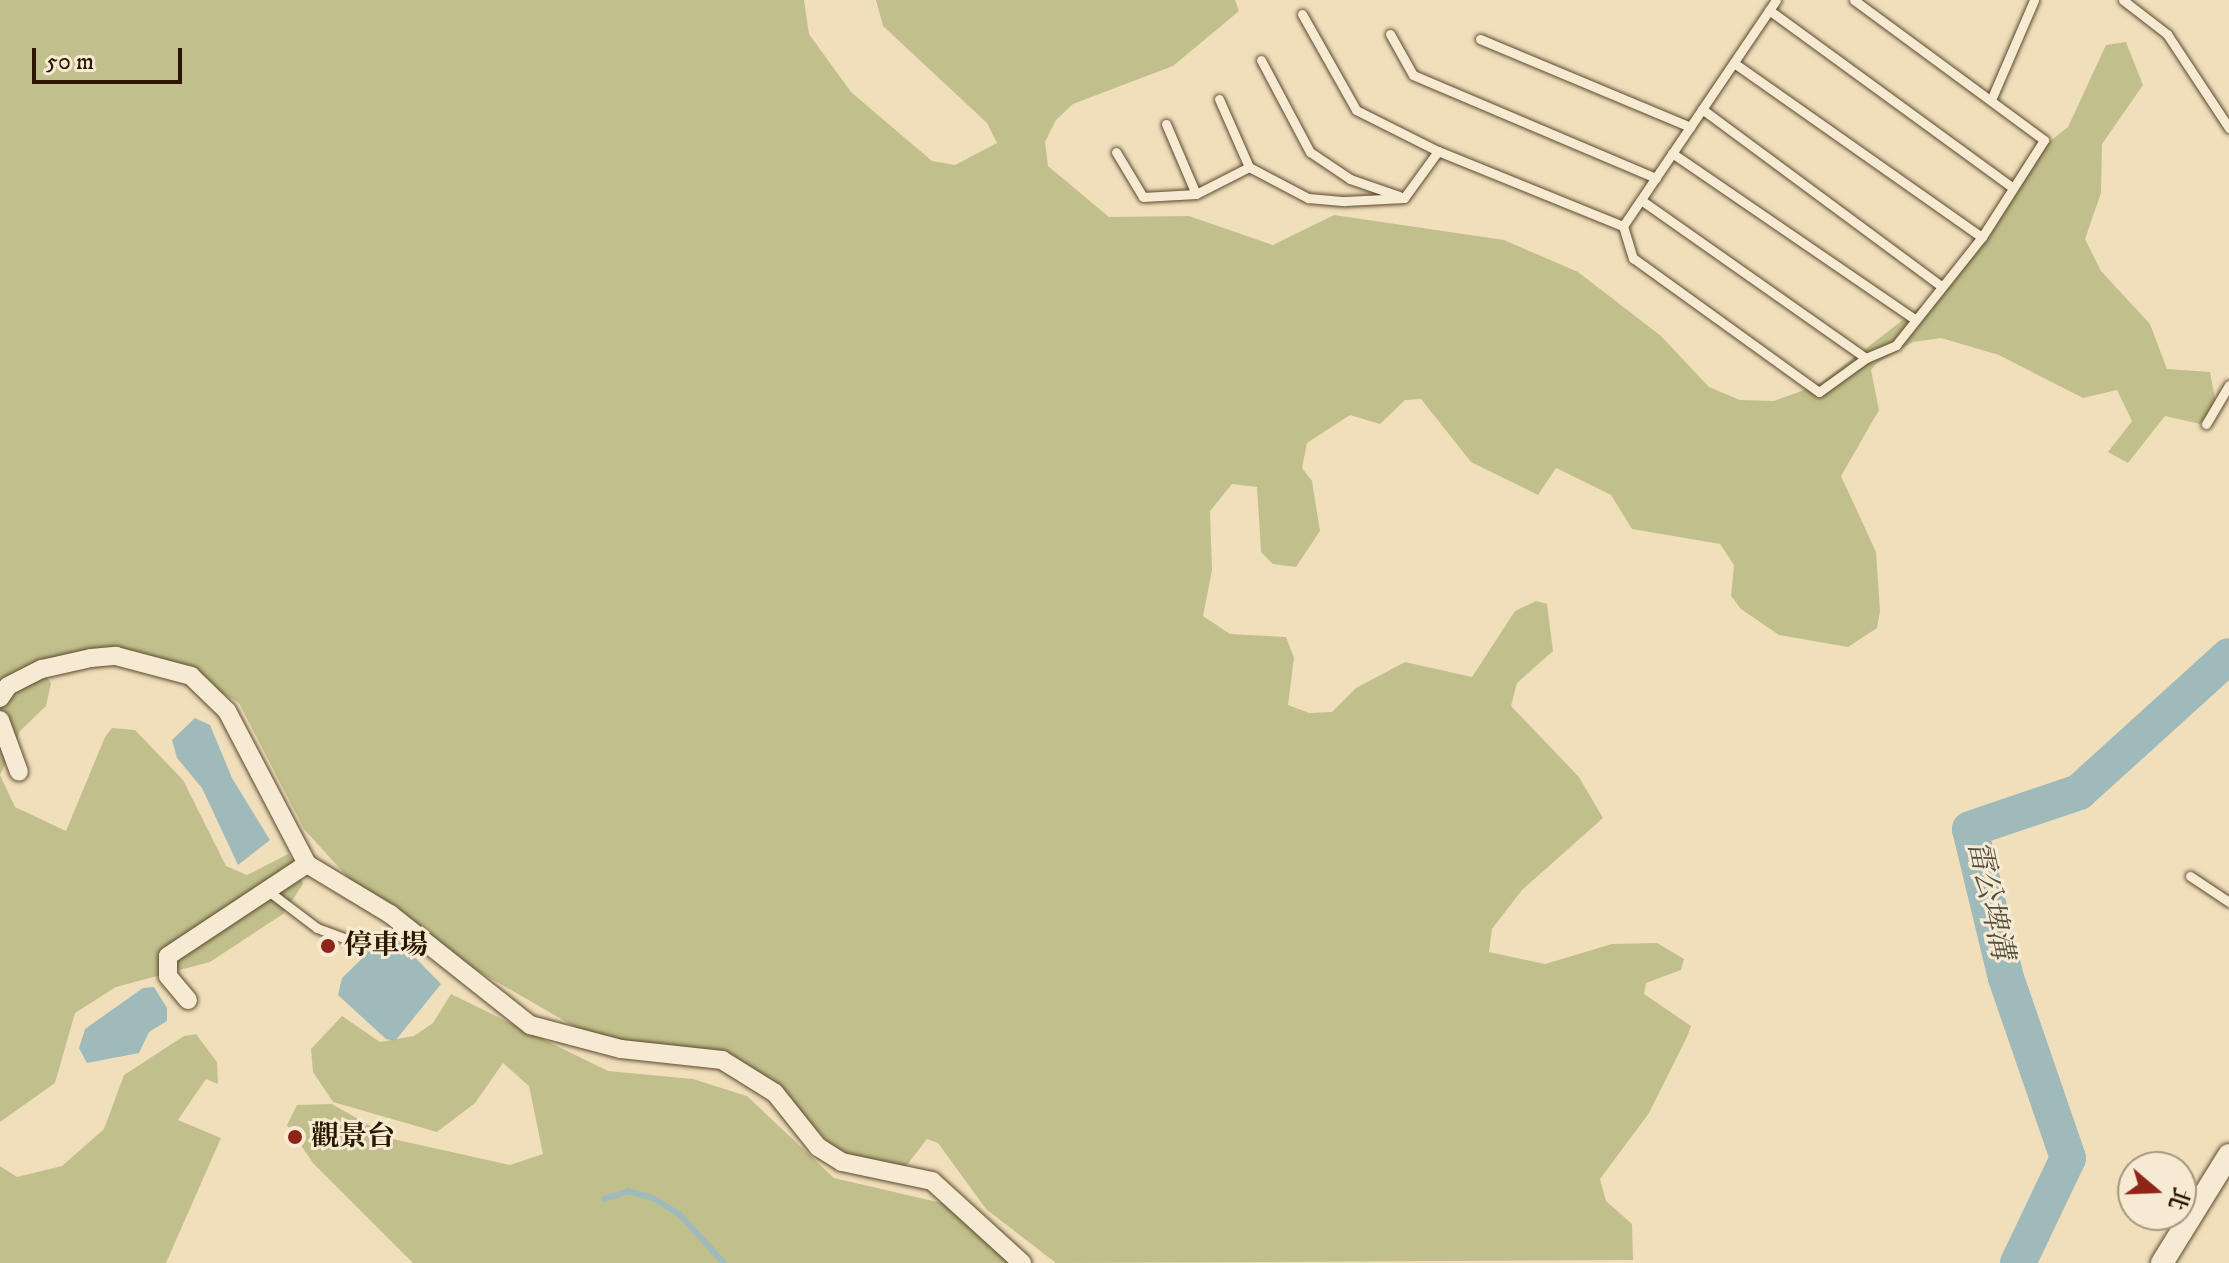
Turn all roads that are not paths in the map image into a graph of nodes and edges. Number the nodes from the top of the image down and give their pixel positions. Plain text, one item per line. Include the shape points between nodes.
1 (1776, 0) edge
2 (1854, 0) edge
3 (2034, 0) edge
4 (2123, 0) edge
5 (1769, 10) junction
6 (1302, 14) dead end
7 (1390, 34) dead end
8 (1480, 39) dead end
9 (1261, 60) dead end
10 (1734, 63) junction
11 (1219, 99) dead end
12 (1991, 100) junction
13 (1702, 109) junction
14 (1166, 124) dead end
15 (1690, 127) junction
16 (2229, 128) edge
17 (1438, 151) junction
18 (1116, 152) dead end
19 (1672, 153) junction
20 (1249, 167) junction
21 (1656, 178) junction
22 (2013, 188) junction
23 (1196, 194) junction
24 (1404, 198) junction
25 (1641, 200) junction
26 (1623, 226) junction
27 (1982, 237) junction
28 (1941, 286) junction
29 (1914, 319) junction
30 (1866, 358) junction
31 (2229, 385) edge
32 (2206, 424) dead end
33 (0, 698) edge
34 (0, 720) edge
35 (19, 772) dead end
36 (307, 864) junction
37 (2190, 876) dead end
38 (264, 888) junction
39 (2229, 902) edge
40 (363, 945) dead end
41 (188, 1000) dead end
42 (2229, 1155) edge
43 (1022, 1263) edge
44 (2162, 1263) edge

1 - 5 lane
2 - 12 lane
3 - 12 lane
4 - 16 lane via 2167,34
5 - 10 lane
5 - 22 lane
6 - 17 lane via 1356,110
7 - 21 lane via 1413,75
8 - 15 lane
9 - 24 lane via 1310,152 1350,179
10 - 13 lane
10 - 27 lane
11 - 20 lane
12 - 22 lane via 2044,140
13 - 15 lane
13 - 28 lane
14 - 23 lane
15 - 19 lane
17 - 24 lane
17 - 26 lane
18 - 23 lane via 1143,197
19 - 21 lane
19 - 29 lane
20 - 23 lane
20 - 24 lane via 1308,198
21 - 25 lane
22 - 27 lane
25 - 26 lane
25 - 30 lane
26 - 30 lane via 1633,258 1819,392
27 - 28 lane
28 - 29 lane
29 - 30 lane via 1896,345
31 - 32 lane
33 - 36 street via 8,686 42,669 91,658 116,656 191,676 227,711
34 - 35 street
36 - 38 street
36 - 43 street via 390,914 530,1025 621,1049 722,1060 757,1077 818,1147 842,1162 932,1181
37 - 39 lane
38 - 40 lane via 317,928
38 - 41 street via 168,956 168,976
42 - 44 street

